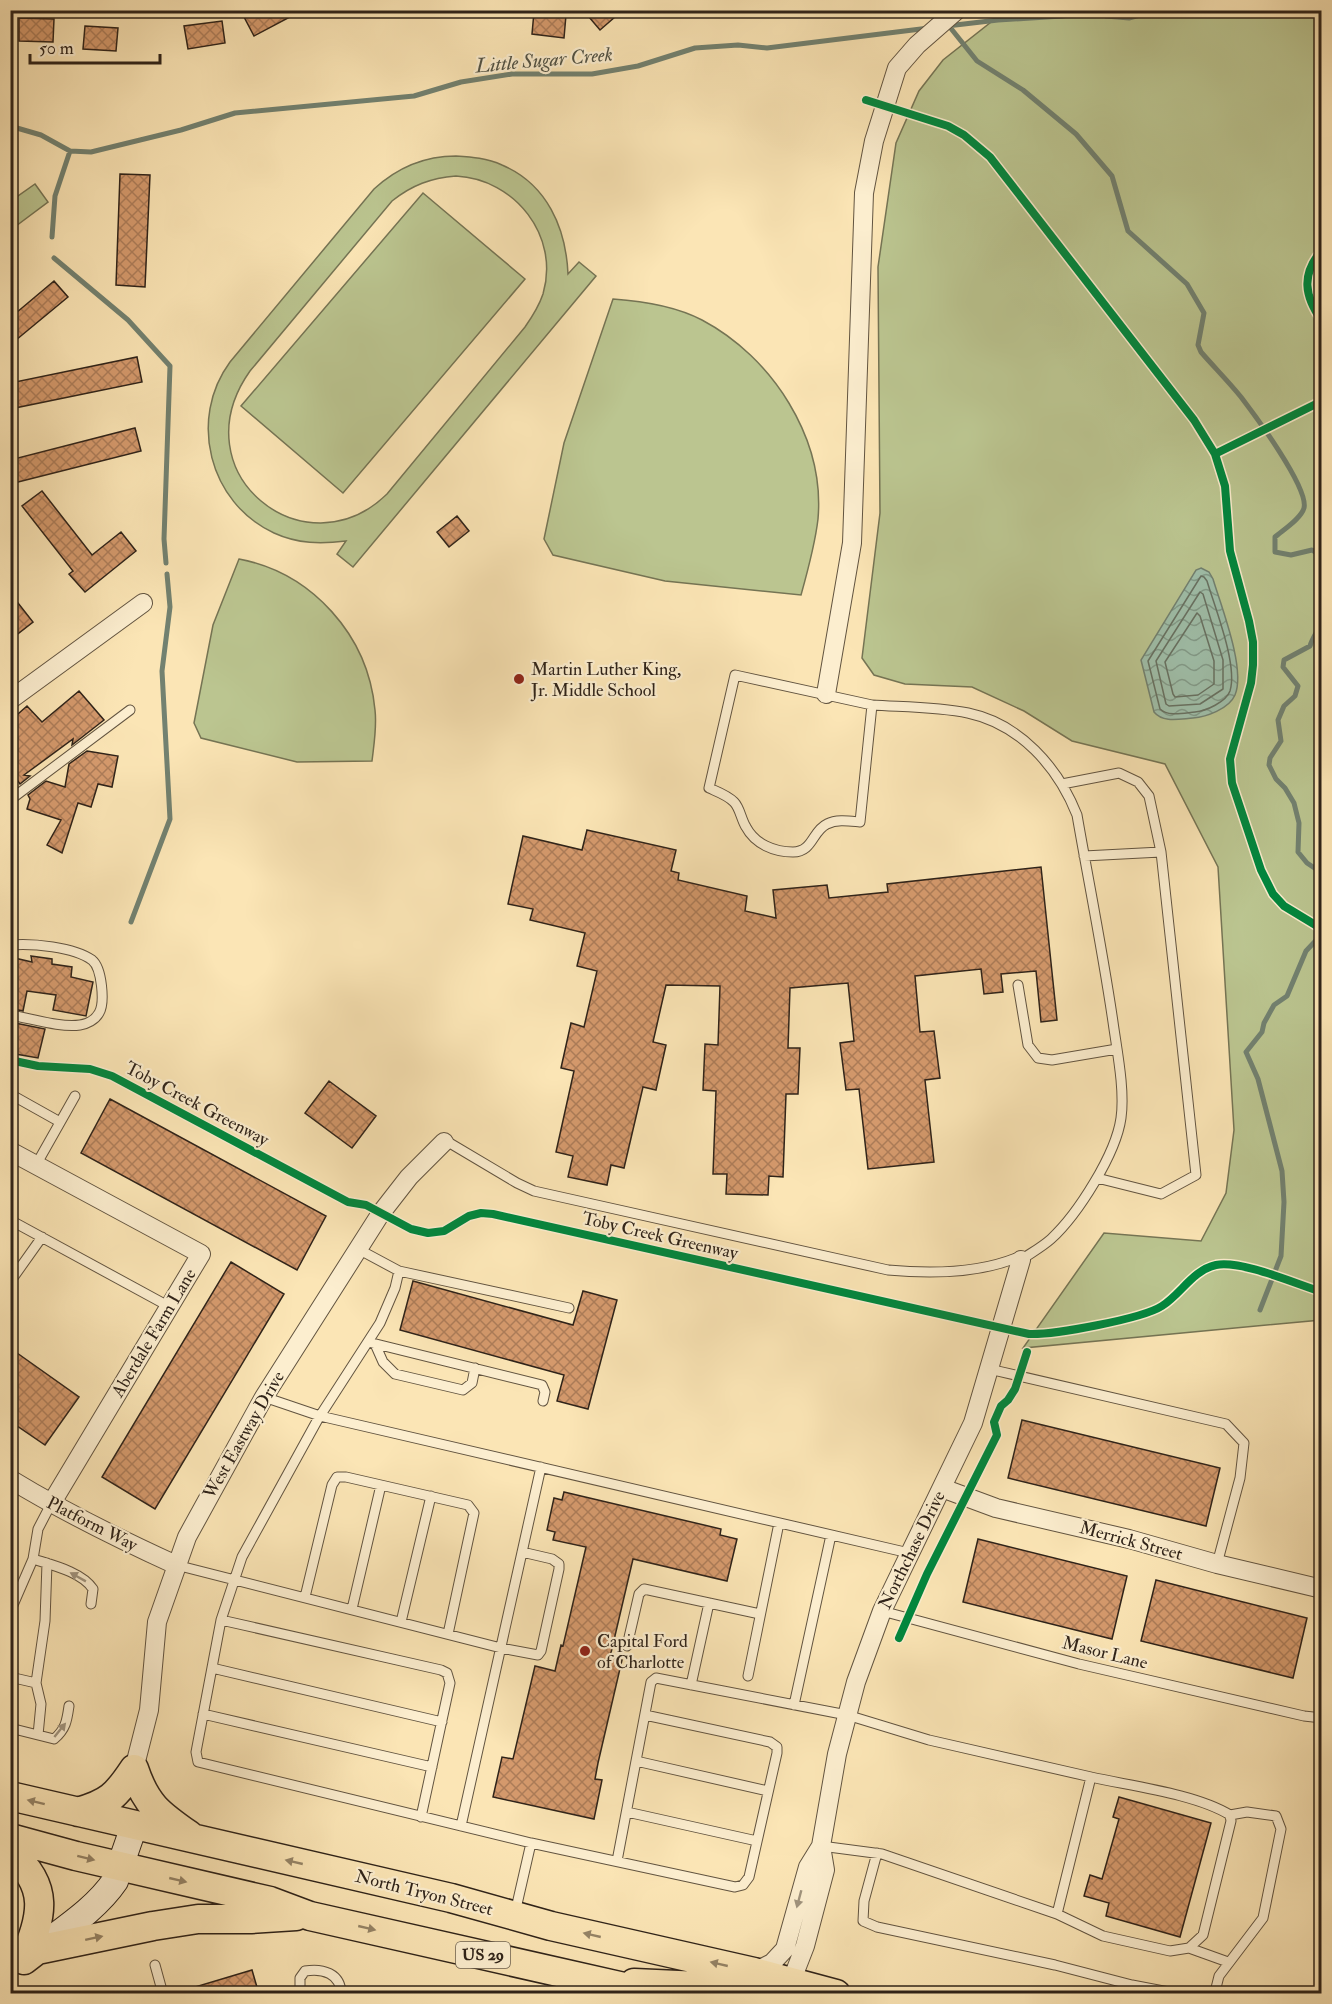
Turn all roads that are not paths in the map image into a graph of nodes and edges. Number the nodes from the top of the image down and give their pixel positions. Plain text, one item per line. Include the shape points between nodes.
1 (957, 10) edge
2 (143, 603) dead end
3 (826, 694) junction
4 (10, 700) edge
5 (872, 705) junction
6 (130, 710) dead end
7 (1062, 784) junction
8 (10, 800) edge
9 (1161, 852) junction
10 (1084, 856) junction
11 (10, 945) edge
12 (1018, 985) dead end
13 (10, 1015) edge
14 (1117, 1049) junction
15 (10, 1094) edge
16 (75, 1096) dead end
17 (60, 1122) junction
18 (444, 1142) joint
19 (10, 1151) edge
20 (36, 1165) junction
21 (1097, 1178) junction
22 (10, 1220) edge
23 (42, 1238) junction
24 (358, 1249) junction
25 (1021, 1260) junction
26 (399, 1271) junction
27 (10, 1282) edge
28 (170, 1307) junction
29 (569, 1308) dead end
30 (372, 1343) junction
31 (475, 1368) junction
32 (989, 1369) junction
33 (264, 1397) junction
34 (543, 1401) dead end
35 (320, 1416) junction
36 (541, 1467) junction
37 (10, 1479) edge
38 (381, 1485) junction
39 (942, 1488) junction
40 (431, 1496) junction
41 (51, 1504) junction
42 (779, 1523) junction
43 (831, 1535) junction
44 (522, 1552) junction
45 (909, 1553) junction
46 (33, 1559) junction
47 (47, 1563) junction
48 (1217, 1564) junction
49 (176, 1565) junction
50 (233, 1579) junction
51 (1322, 1589) edge
52 (305, 1598) junction
53 (709, 1603) junction
54 (91, 1604) dead end
55 (352, 1610) junction
56 (882, 1611) junction
57 (10, 1612) edge
58 (760, 1614) junction
59 (221, 1620) junction
60 (401, 1622) junction
61 (448, 1634) junction
62 (627, 1646) dead end
63 (501, 1648) junction
64 (212, 1668) junction
65 (747, 1676) dead end
66 (10, 1677) edge
67 (36, 1683) junction
68 (692, 1684) junction
69 (794, 1705) junction
70 (69, 1706) dead end
71 (203, 1714) junction
72 (645, 1715) junction
73 (847, 1715) junction
74 (1322, 1718) edge
75 (442, 1722) junction
76 (10, 1728) edge
77 (38, 1735) junction
78 (636, 1761) junction
79 (432, 1767) junction
80 (134, 1769) junction
81 (1091, 1777) junction
82 (768, 1791) junction
83 (10, 1796) edge
84 (78, 1812) junction
85 (627, 1812) junction
86 (1230, 1815) junction
87 (422, 1817) junction
88 (134, 1826) junction
89 (461, 1826) junction
90 (10, 1838) edge
91 (196, 1840) junction
92 (757, 1841) junction
93 (531, 1843) junction
94 (821, 1846) junction
95 (10, 1852) edge
96 (877, 1853) junction
97 (617, 1861) junction
98 (121, 1866) junction
99 (1057, 1914) junction
100 (310, 1916) junction
101 (514, 1916) junction
102 (1189, 1948) junction
103 (24, 1961) edge
104 (1228, 1962) junction
105 (155, 1965) dead end
106 (589, 1981) junction
107 (753, 1983) edge
108 (783, 1988) edge
109 (640, 1992) edge
110 (163, 1994) edge
111 (300, 1994) edge
112 (341, 1994) edge
113 (836, 1994) edge
114 (1179, 1994) edge
115 (1211, 1994) edge

1 - 3 street via 897,68 874,141 864,193 852,543
2 - 4 street
3 - 5 lane
3 - 5 lane via 735,675 709,788 735,803 745,827 765,847 803,850 825,824 837,820 860,822
5 - 7 lane via 966,713 988,719 1031,745
6 - 8 lane
7 - 9 lane via 1119,773 1138,782 1149,796
7 - 10 lane via 1077,815
9 - 10 lane
9 - 21 lane via 1196,1175 1161,1194
10 - 14 lane
11 - 13 lane via 51,947 91,959 98,966 101,1000 96,1017 78,1025
12 - 14 lane via 1028,1044 1038,1058 1052,1060
14 - 21 lane via 1121,1117 1114,1147
15 - 17 lane
16 - 17 lane
17 - 20 lane
18 - 24 street, West Eastway Drive via 408,1177
18 - 25 lane via 534,1191 888,1270 923,1273 986,1268 1016,1258
19 - 20 street, Aberdale Farm Lane
20 - 28 street, Aberdale Farm Lane via 201,1254
21 - 25 lane via 1053,1238
22 - 23 lane
23 - 27 lane
23 - 28 lane
24 - 26 lane
24 - 33 street, West Eastway Drive
25 - 32 street, Northchase Drive
26 - 29 lane
26 - 30 lane
28 - 41 street, Aberdale Farm Lane
30 - 31 lane
30 - 31 lane via 388,1369 402,1377 463,1390 472,1383
30 - 35 lane
31 - 34 lane via 542,1385
32 - 39 street, Northchase Drive via 973,1423
32 - 48 lane via 1226,1424 1244,1443 1240,1478
33 - 35 lane
33 - 49 street, West Eastway Drive via 187,1537
35 - 36 lane
35 - 50 lane
36 - 42 lane
36 - 44 lane
37 - 41 street, Platform Way
38 - 40 lane
38 - 52 lane via 339,1476 334,1480
38 - 55 lane
39 - 45 street, Northchase Drive
39 - 48 street, Merrick Street via 996,1508
40 - 60 lane
40 - 61 lane via 468,1505 474,1511
41 - 46 lane via 38,1529
41 - 49 street, Platform Way
42 - 43 lane
42 - 58 lane
43 - 45 lane
43 - 69 lane
44 - 63 lane
44 - 63 lane via 559,1564 541,1651 536,1655
45 - 56 street, Northchase Drive
46 - 47 lane
46 - 57 lane
54 -> 47 lane via 93,1589 89,1583
47 - 67 lane via 45,1621
48 - 51 street, Merrick Street
49 - 50 lane
49 - 80 street, West Eastway Drive via 157,1622 148,1710
50 - 52 lane
50 - 59 lane
52 - 55 lane
53 - 58 lane
53 - 62 lane via 642,1590
53 - 68 lane
55 - 60 lane
56 - 73 street, Northchase Drive
56 - 74 lane, Masor Lane via 1079,1664
58 - 65 lane
59 - 64 lane
59 - 75 lane via 444,1672 450,1683
60 - 61 lane
61 - 63 lane
63 - 89 lane
64 - 71 lane
64 - 75 lane
66 - 67 lane
67 - 77 lane via 41,1704
68 - 69 lane
68 - 72 lane via 653,1679
69 - 73 lane
77 -> 70 lane via 54,1738 61,1733
71 - 79 lane
71 - 87 lane via 196,1752 201,1763
72 - 78 lane
72 - 82 lane via 772,1743 777,1751
73 - 81 lane via 929,1740
73 - 94 street, Northchase Drive
75 - 79 lane
76 - 77 lane
78 - 82 lane
78 - 85 lane
79 - 87 lane
80 - 84 main road via 111,1798
80 - 91 main road via 149,1802
81 - 86 lane via 1193,1799
81 - 99 lane
82 - 92 lane
84 -> 83 main road, North Tryon Street / US 29
84 - 88 main road, North Tryon Street / US 29
85 - 92 lane
85 - 97 lane
86 - 102 lane via 1203,1935
86 - 104 lane via 1247,1812 1276,1816 1281,1829 1263,1918
87 - 89 lane
88 - 91 main road, North Tryon Street / US 29
88 - 98 main road
89 - 93 lane
90 -> 98 main road, US 29
101 -> 91 main road, North Tryon Street / US 29
92 - 97 lane via 749,1877 741,1886
93 - 97 lane
93 - 101 lane
94 - 96 lane
94 -> 107 street, Northchase Drive via 808,1867 785,1949
94 - 108 street, Northchase Drive via 825,1870 806,1946
95 - 103 main road via 32,1875 40,1902 40,1918
96 - 99 lane
96 - 114 lane via 864,1901 863,1921
98 -> 100 main road, US 29 via 270,1901
98 - 103 main road via 103,1897
99 - 102 lane via 1103,1936 1170,1951
103 -> 100 main road via 153,1926 198,1919
100 -> 106 main road, US 29
107 -> 101 main road, North Tryon Street / US 29
102 - 104 lane
104 - 115 lane
105 - 110 lane
106 - 107 main road via 722,1987
106 - 109 main road, US 29
107 - 108 main road, North Tryon Street / US 29
108 - 113 main road, North Tryon Street / US 29
111 - 112 lane via 300,1978 305,1971 316,1969 334,1976

